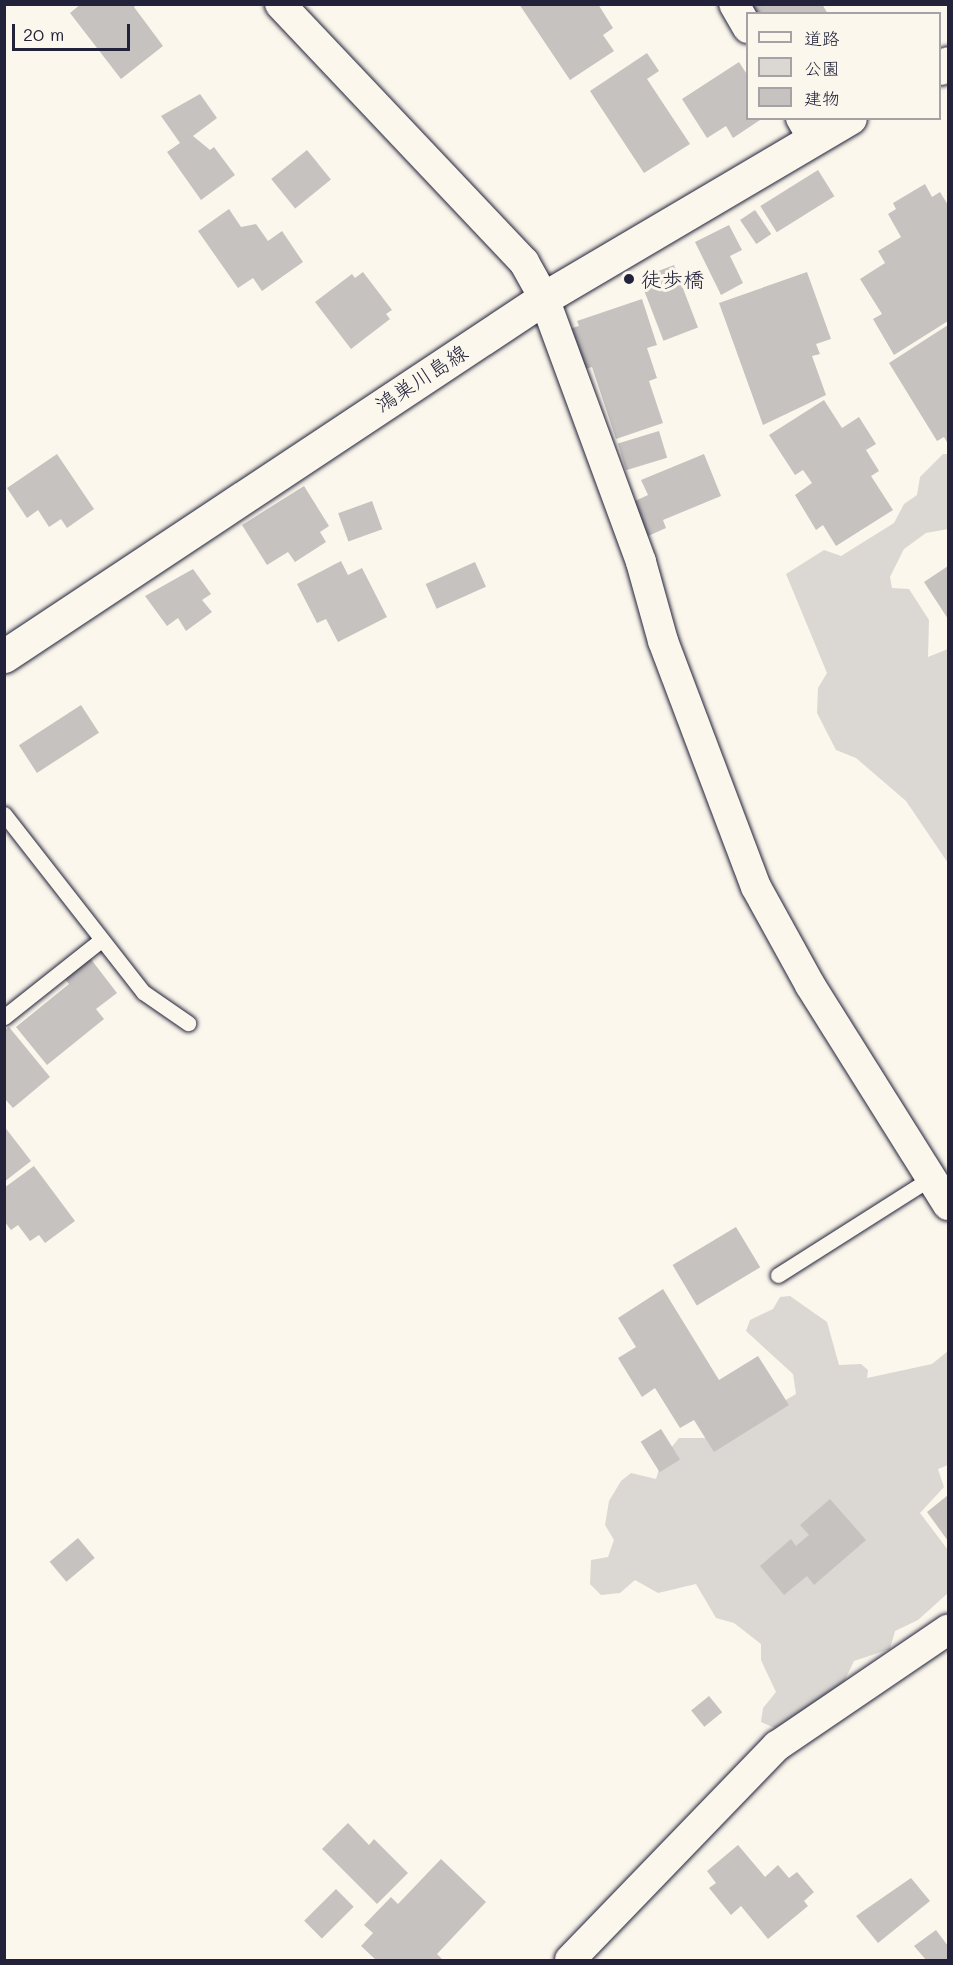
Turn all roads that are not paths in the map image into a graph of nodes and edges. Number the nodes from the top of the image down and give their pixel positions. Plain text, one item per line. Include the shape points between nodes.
1 (280, 4) edge
2 (734, 4) edge
3 (746, 26) edge
4 (842, 120) edge
5 (807, 129) edge
6 (544, 298) junction
7 (4, 656) edge
8 (4, 814) edge
9 (99, 941) junction
10 (4, 1017) edge
11 (188, 1023) dead end
12 (931, 1178) junction
13 (948, 1205) edge
14 (778, 1275) dead end
15 (948, 1630) edge
16 (570, 1960) edge

1 - 6 street via 524,262
2 - 3 street
4 - 5 main road, 鴻巣川島線
5 - 6 main road, 鴻巣川島線
6 - 7 main road, 鴻巣川島線
6 - 12 street via 641,562 663,641 756,887
8 - 9 lane
9 - 10 lane
9 - 11 lane via 143,992
12 - 13 street
12 - 14 lane
15 - 16 street via 777,1746

